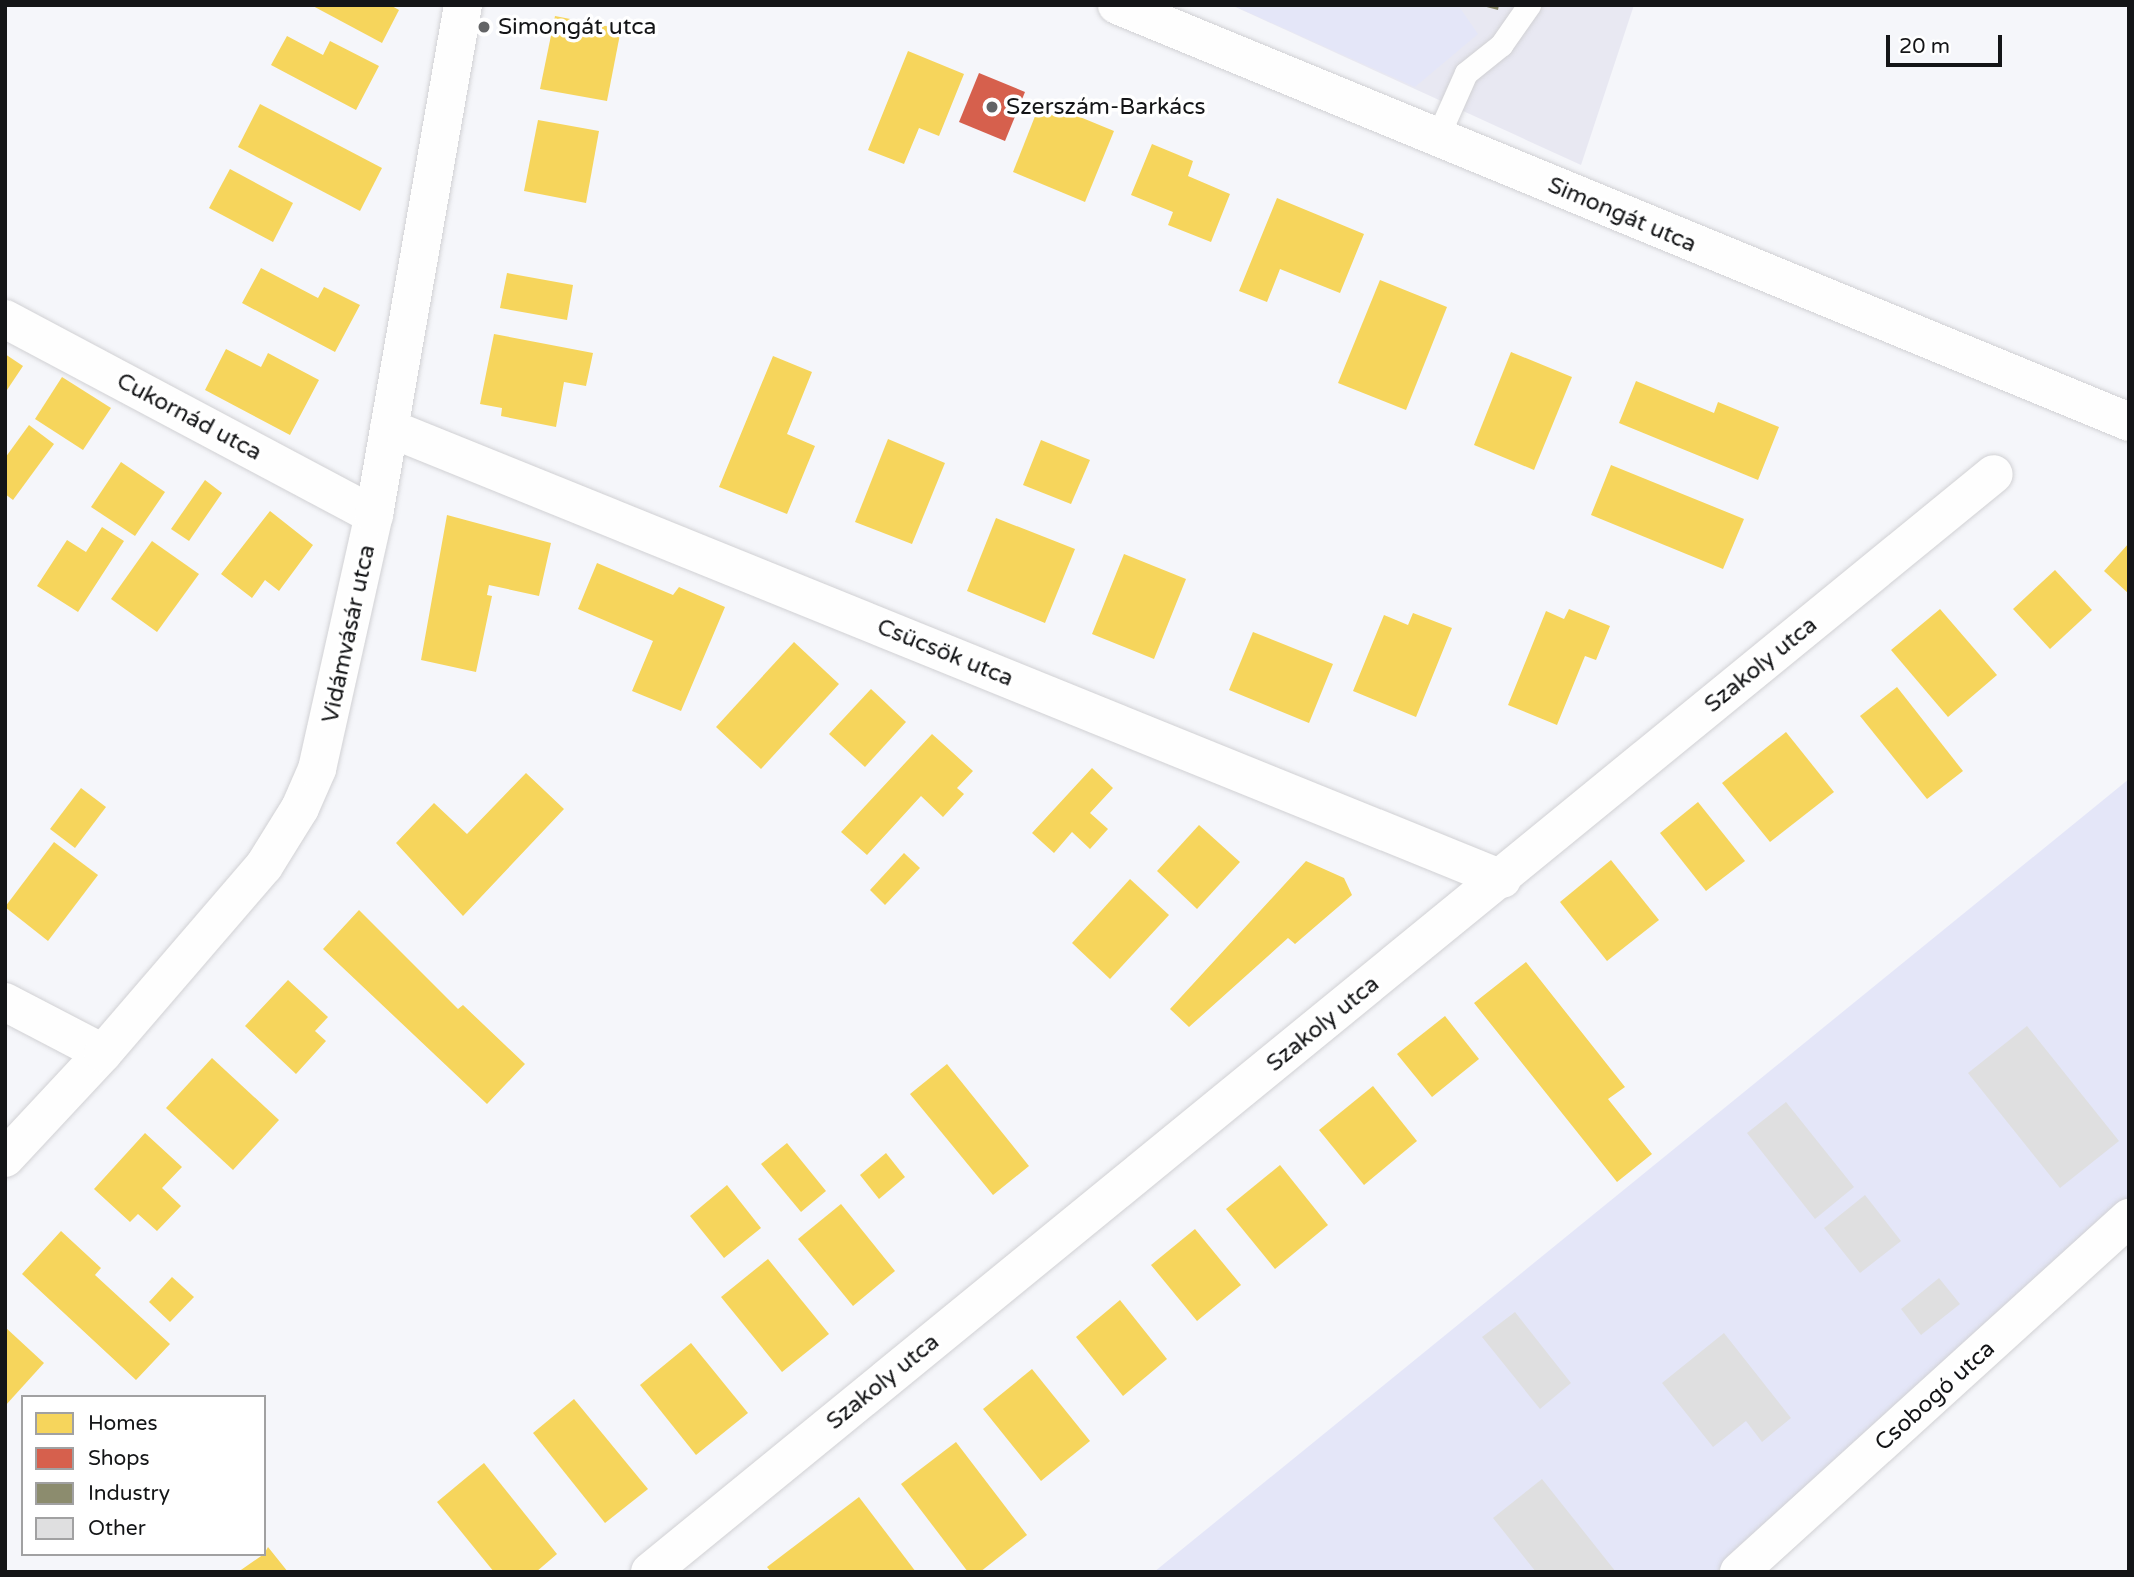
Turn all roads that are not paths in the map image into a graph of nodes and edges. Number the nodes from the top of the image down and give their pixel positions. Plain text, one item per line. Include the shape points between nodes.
1 (463, 5) edge
2 (1117, 5) edge
3 (1529, 5) edge
4 (1437, 138) junction
5 (5, 318) edge
6 (2129, 422) edge
7 (389, 428) junction
8 (1994, 474) dead end
9 (373, 515) junction
10 (1502, 879) junction
11 (5, 1002) edge
12 (103, 1053) junction
13 (5, 1158) edge
14 (2129, 1219) edge
15 (650, 1572) edge
16 (1739, 1572) edge

1 - 7 street, Vidámvásár utca
2 - 4 street, Simongát utca
3 - 4 lane via 1501,45 1466,73
4 - 6 street, Simongát utca
5 - 9 street, Cukornád utca
7 - 9 street, Vidámvásár utca
7 - 10 street, Csücsök utca
8 - 10 street, Szakoly utca
9 - 12 street, Vidámvásár utca via 329,731 300,808 264,866
10 - 15 street, Szakoly utca
11 - 12 street
12 - 13 street, Vidámvásár utca
14 - 16 street, Csobogó utca

